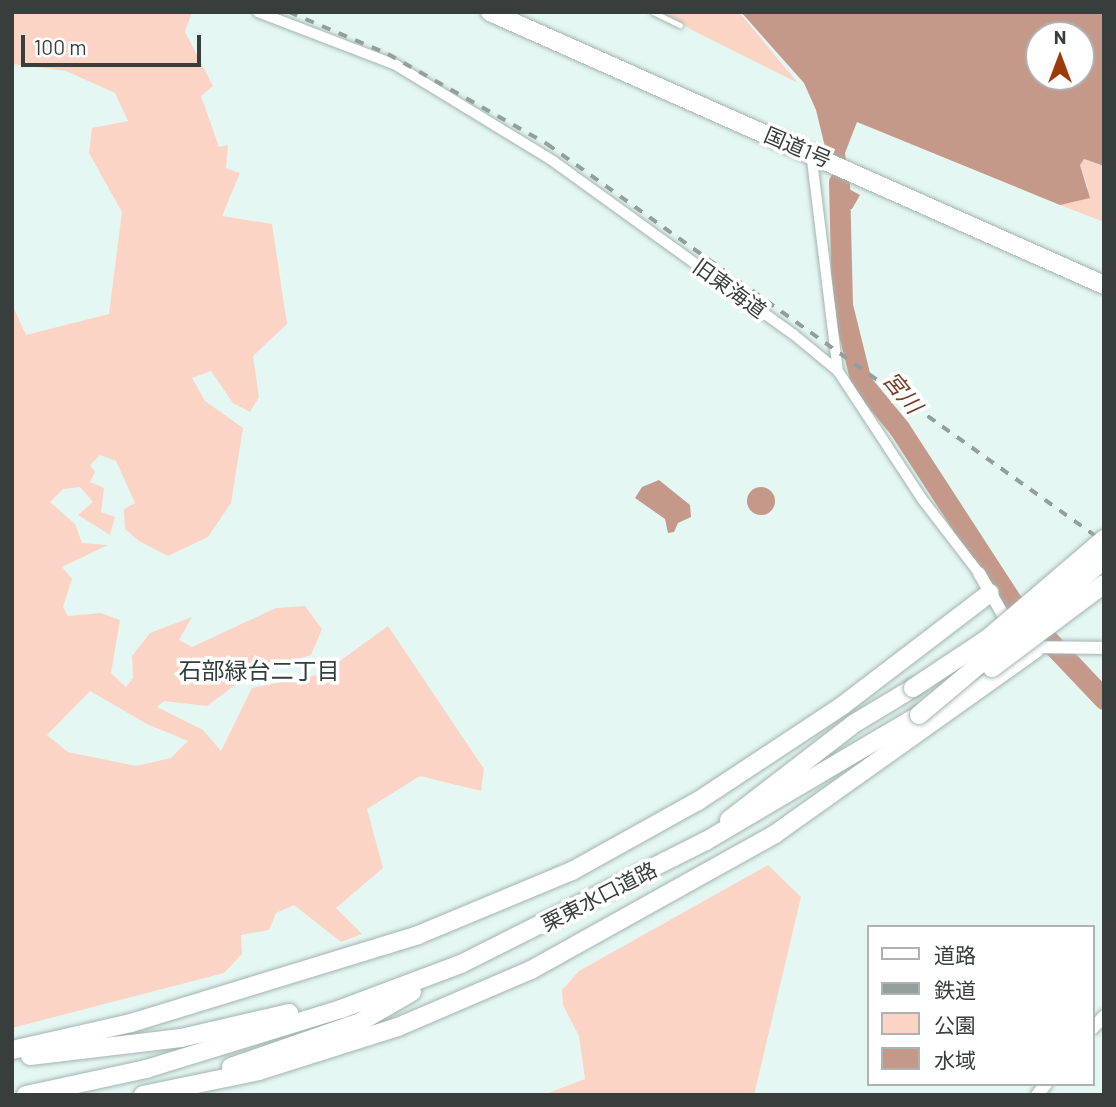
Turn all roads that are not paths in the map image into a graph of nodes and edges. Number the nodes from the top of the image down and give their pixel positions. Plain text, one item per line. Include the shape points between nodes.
1 (258, 12) edge
2 (490, 12) edge
3 (653, 12) edge
4 (680, 25) dead end
5 (816, 154) junction
6 (1104, 285) edge
7 (838, 371) junction
8 (1104, 540) edge
9 (1104, 560) edge
10 (979, 573) joint
11 (1104, 584) edge
12 (990, 593) junction
13 (1104, 648) edge
14 (1042, 650) junction
15 (919, 715) junction
16 (706, 841) junction
17 (461, 964) junction
18 (12, 1050) edge
19 (12, 1056) edge
20 (190, 1082) junction
21 (26, 1095) edge
22 (143, 1095) edge

1 - 7 street, 旧東海道 via 396,65 553,161
2 - 5 highway, 国道1号
3 - 4 lane
5 - 6 highway, 国道1号
5 - 7 street
7 - 10 street, 旧東海道 via 922,499
8 - 16 highway, bridge via 987,639 765,788
9 - 15 highway, 栗東水口道路, bridge
10 - 12 street, 旧東海道
11 - 15 highway, bridge via 1032,643
12 - 14 street, 旧東海道 via 1018,640
12 - 18 highway via 831,714 698,801 572,871 418,935 131,1023
13 - 14 street
14 - 20 highway via 775,834 531,970 398,1027 259,1071
15 - 16 highway, 栗東水口道路
16 - 17 highway, 栗東水口道路
17 - 19 highway via 181,1038
17 - 20 highway via 360,1021
17 - 21 highway, 栗東水口道路 via 341,1009 146,1069
20 - 22 highway

